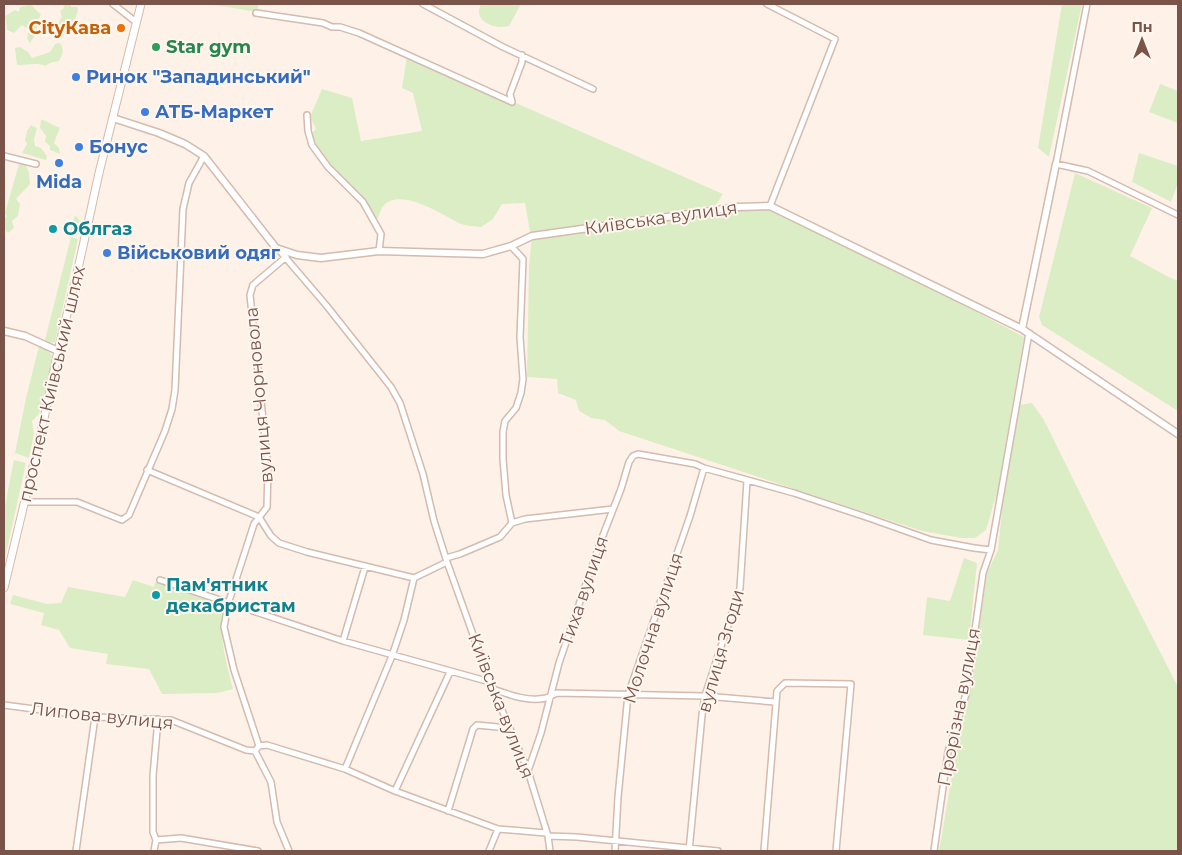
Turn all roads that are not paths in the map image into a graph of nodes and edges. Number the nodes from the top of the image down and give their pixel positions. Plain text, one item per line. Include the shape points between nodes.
1 (113, 4) edge
2 (141, 4) edge
3 (424, 4) edge
4 (767, 4) edge
5 (1087, 4) edge
6 (256, 13) dead end
7 (136, 22) junction
8 (522, 55) junction
9 (593, 89) dead end
10 (307, 115) dead end
11 (113, 118) junction
12 (4, 156) edge
13 (204, 156) junction
14 (36, 164) dead end
15 (1056, 164) junction
16 (770, 206) junction
17 (1178, 212) edge
18 (511, 246) junction
19 (276, 248) junction
20 (379, 251) junction
21 (286, 256) junction
22 (1022, 329) junction
23 (4, 331) edge
24 (1029, 333) junction
25 (58, 351) junction
26 (1178, 434) edge
27 (704, 468) junction
28 (147, 470) junction
29 (747, 481) junction
30 (25, 502) junction
31 (613, 509) junction
32 (259, 517) junction
33 (512, 523) junction
34 (991, 550) junction
35 (447, 560) junction
36 (365, 566) junction
37 (414, 578) junction
38 (160, 580) dead end
39 (4, 588) edge
40 (228, 604) junction
41 (342, 641) junction
42 (392, 656) junction
43 (450, 672) junction
44 (490, 682) junction
45 (493, 689) junction
46 (628, 695) junction
47 (551, 696) junction
48 (705, 696) junction
49 (775, 702) junction
50 (4, 705) edge
51 (95, 717) junction
52 (158, 719) junction
53 (508, 728) junction
54 (259, 746) junction
55 (255, 751) junction
56 (346, 769) junction
57 (528, 770) junction
58 (395, 791) junction
59 (448, 811) junction
60 (498, 828) junction
61 (548, 835) junction
62 (156, 840) junction
63 (614, 841) junction
64 (228, 848) edge
65 (690, 850) edge
66 (76, 851) edge
67 (154, 851) edge
68 (258, 851) edge
69 (289, 851) edge
70 (489, 851) edge
71 (550, 851) edge
72 (615, 851) edge
73 (718, 851) edge
74 (764, 851) edge
75 (836, 851) edge
76 (934, 851) edge

1 - 7 street
2 - 7 main road, проспект Київський шлях
3 - 8 street
4 - 16 street via 835,39
5 - 15 street
6 - 8 street via 340,27 512,102 510,94
7 - 11 main road, проспект Київський шлях
8 - 9 street
10 - 20 street via 312,145 328,167 363,202 382,234
11 - 13 street, Київська вулиця via 159,133
11 - 25 main road, проспект Київський шлях
12 - 14 street
13 - 19 street, Київська вулиця
13 - 28 street via 189,183 183,208 172,409
15 - 17 street via 1088,171
15 - 22 street
16 - 18 street, Київська вулиця via 738,207 532,236
16 - 22 street, Київська вулиця
18 - 20 street, Київська вулиця via 467,255
18 - 33 street via 523,259 520,337 523,379 516,408 505,421 503,432 505,486
19 - 20 street, Київська вулиця via 321,258
19 - 21 street, Київська вулиця
21 - 32 street, вулиця Чорновола via 253,285 250,295 268,468 267,507
21 - 35 street, Київська вулиця via 391,387 400,403
22 - 24 street, Київська вулиця
23 - 25 street via 25,336
24 - 26 street, Київська вулиця
24 - 34 street, Прорізна вулиця
25 - 30 main road, проспект Київський шлях
27 - 29 street
27 - 31 street via 638,454 633,456
27 - 46 street, Молочна вулиця
28 - 30 street via 129,515 122,520 76,502
28 - 32 street
29 - 34 street via 794,493 930,540
29 - 48 street, вулиця Згоди via 740,588
30 - 39 main road, проспект Київський шлях
31 - 33 street, Тиха вулиця via 544,516
31 - 47 street, Тиха вулиця via 559,662
32 - 36 street via 279,543
32 - 40 street, вулиця Чорновола
33 - 35 street, Тиха вулиця via 500,537
34 - 76 street, Прорізна вулиця via 984,573 966,694 949,747
35 - 37 street
35 - 44 street, Київська вулиця
36 - 37 street
36 - 41 street
37 - 42 street
38 - 40 street
40 - 41 street
40 - 54 street, вулиця Чорновола via 224,627
41 - 42 street
42 - 43 street
42 - 56 street
43 - 44 street
43 - 58 street
44 - 45 street, Київська вулиця
45 - 47 street via 522,698
45 - 53 street, Київська вулиця
46 - 47 street via 558,693
46 - 48 street
46 - 63 street, Молочна вулиця
47 - 57 street, Тиха вулиця
48 - 49 street
48 - 65 street, вулиця Згоди
49 - 74 street
49 - 75 street via 776,691 785,683 851,684
50 - 51 street, Липова вулиця
51 - 52 street, Липова вулиця
51 - 66 street
52 - 55 street, Липова вулиця via 171,720
52 - 62 street via 153,776 153,832
53 - 57 street, Київська вулиця
53 - 59 street via 476,724
54 - 55 street
54 - 56 street via 267,745
55 - 69 street via 271,782 277,822
56 - 58 street
57 - 61 street, Київська вулиця
58 - 59 street
59 - 60 street
60 - 61 street
60 - 70 street
61 - 63 street
61 - 71 street, Київська вулиця
62 - 64 street via 181,838
62 - 67 street
63 - 65 street
63 - 72 street, Молочна вулиця
64 - 68 street
65 - 73 street

